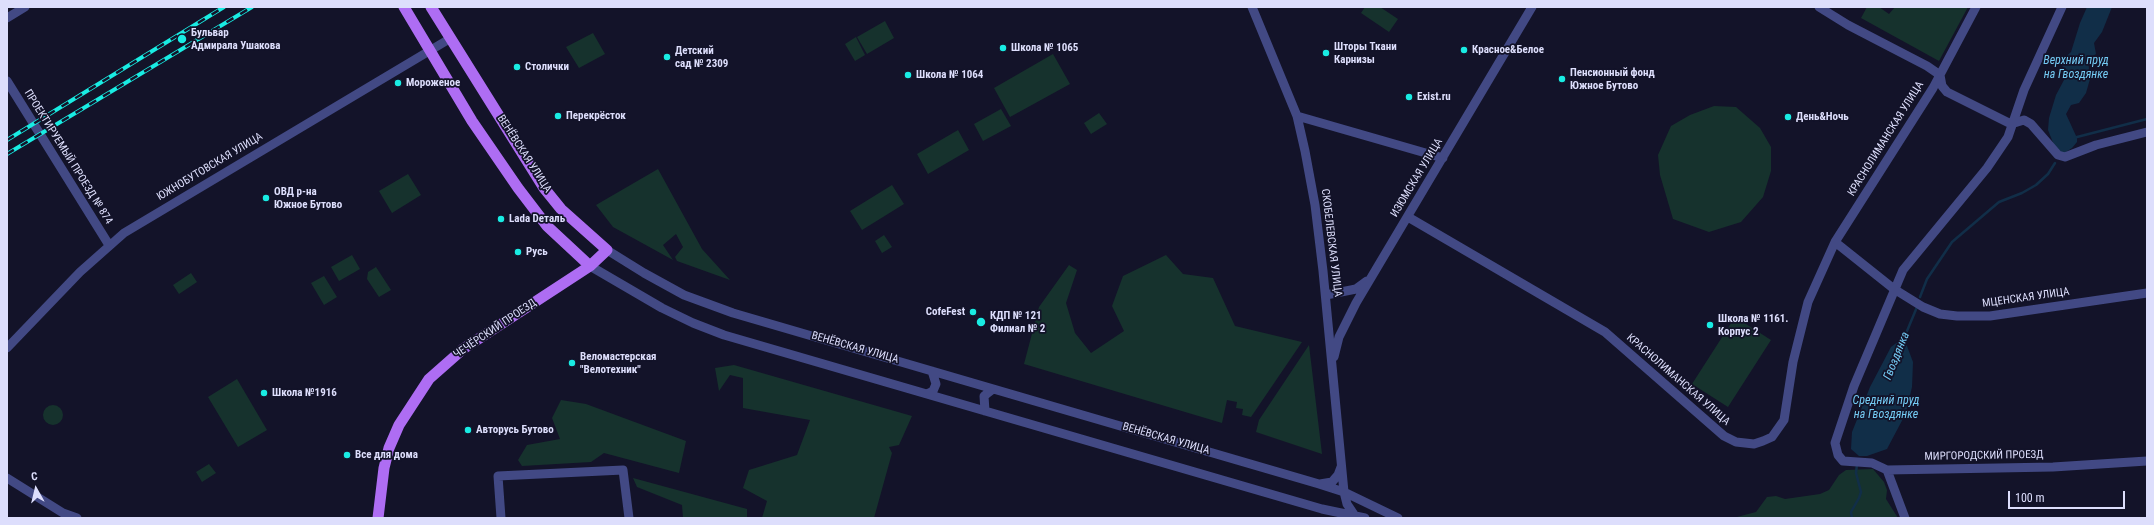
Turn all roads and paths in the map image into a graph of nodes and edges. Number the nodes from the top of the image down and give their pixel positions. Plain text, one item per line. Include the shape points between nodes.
1 (26, 7) edge
2 (404, 7) edge
3 (432, 7) edge
4 (1252, 7) edge
5 (1532, 7) edge
6 (1820, 7) edge
7 (1976, 7) edge
8 (2062, 7) edge
9 (7, 18) edge
10 (451, 38) junction
11 (430, 50) junction
12 (1940, 75) junction
13 (7, 81) edge
14 (1298, 116) junction
15 (2011, 124) junction
16 (2147, 132) edge
17 (1443, 158) junction
18 (1408, 217) junction
19 (1835, 242) junction
20 (109, 245) junction
21 (607, 250) junction
22 (590, 266) junction
23 (1370, 279) junction
24 (1894, 289) junction
25 (2147, 293) edge
26 (1326, 295) junction
27 (7, 348) edge
28 (1332, 364) junction
29 (932, 371) junction
30 (993, 389) junction
31 (927, 394) junction
32 (985, 411) junction
33 (2147, 461) edge
34 (1342, 463) junction
35 (1887, 470) junction
36 (7, 478) edge
37 (1319, 484) junction
38 (1344, 492) junction
39 (1322, 509) junction
40 (1355, 516) junction
41 (77, 518) edge
42 (378, 518) edge
43 (502, 518) edge
44 (629, 518) edge
45 (1365, 518) edge
46 (1398, 518) edge
47 (1906, 518) edge

1 - 9 street
2 - 11 main road, ВЕНЁВСКАЯ УЛИЦА
3 - 10 main road, ВЕНЁВСКАЯ УЛИЦА
4 - 14 street, СКОБЕЛЕВСКАЯ УЛИЦА
5 - 17 street, ИЗЮМСКАЯ УЛИЦА
6 - 12 street
7 - 12 street, КРАСНОЛИМАНСКАЯ УЛИЦА
8 - 15 street
10 - 11 street, ЮЖНОБУТОВСКАЯ УЛИЦА
10 - 21 main road, ВЕНЁВСКАЯ УЛИЦА via 544,188 561,209
11 - 20 street, ЮЖНОБУТОВСКАЯ УЛИЦА via 190,192
11 - 22 main road, ВЕНЁВСКАЯ УЛИЦА via 472,121 518,188 547,226
12 - 15 street via 1942,86 1947,92
12 - 19 street, КРАСНОЛИМАНСКАЯ УЛИЦА
13 - 20 street, ПРОЕКТИРУЕМЫЙ ПРОЕЗД № 874
14 - 17 street
14 - 26 street, СКОБЕЛЕВСКАЯ УЛИЦА via 1315,205
15 - 16 street via 2024,120 2031,124 2058,155 2065,157 2096,145
15 - 24 street via 2008,137 1987,168 1903,270
17 - 18 street, ИЗЮМСКАЯ УЛИЦА
18 - 19 street, КРАСНОЛИМАНСКАЯ УЛИЦА via 1605,332 1724,436 1736,442 1754,444 1772,436 1784,420 1793,362 1808,302
18 - 23 street, ИЗЮМСКАЯ УЛИЦА
19 - 24 street, МЦЕНСКАЯ УЛИЦА
20 - 27 street, ЮЖНОБУТОВСКАЯ УЛИЦА
21 - 22 main road, ЧЕЧЁРСКИЙ ПРОЕЗД
21 - 29 street, ВЕНЁВСКАЯ УЛИЦА via 684,295 732,313
22 - 31 street, ВЕНЁВСКАЯ УЛИЦА via 662,308 724,335
22 - 42 main road, ЧЕЧЁРСКИЙ ПРОЕЗД via 477,338 451,358 429,380 406,413 389,448
23 - 26 street via 1356,289
23 - 28 street, ИЗЮМСКАЯ УЛИЦА via 1340,337
24 - 25 street, МЦЕНСКАЯ УЛИЦА via 1923,307 1940,314 1957,316 1990,316
24 - 35 street, МИРГОРОДСКИЙ ПРОЕЗД via 1854,386 1835,443 1838,455 1843,461 1872,463
26 - 28 street, СКОБЕЛЕВСКАЯ УЛИЦА
28 - 34 street, СКОБЕЛЕВСКАЯ УЛИЦА
29 - 30 street, ВЕНЁВСКАЯ УЛИЦА
29 - 31 street via 936,384 933,391
30 - 32 street via 984,396
30 - 37 street, ВЕНЁВСКАЯ УЛИЦА
31 - 32 street, ВЕНЁВСКАЯ УЛИЦА
32 - 39 street, ВЕНЁВСКАЯ УЛИЦА
33 - 35 street, МИРГОРОДСКИЙ ПРОЕЗД
34 - 37 street via 1335,479 1326,484
34 - 38 street, СКОБЕЛЕВСКАЯ УЛИЦА
35 - 47 street
36 - 41 street via 63,513
37 - 38 street, ВЕНЁВСКАЯ УЛИЦА
38 - 39 street via 1339,505
38 - 40 street, СКОБЕЛЕВСКАЯ УЛИЦА via 1347,504
38 - 46 street, ВЕНЁВСКАЯ УЛИЦА
39 - 40 street, ВЕНЁВСКАЯ УЛИЦА
40 - 45 street, ВЕНЁВСКАЯ УЛИЦА
43 - 44 street via 498,476 623,470

